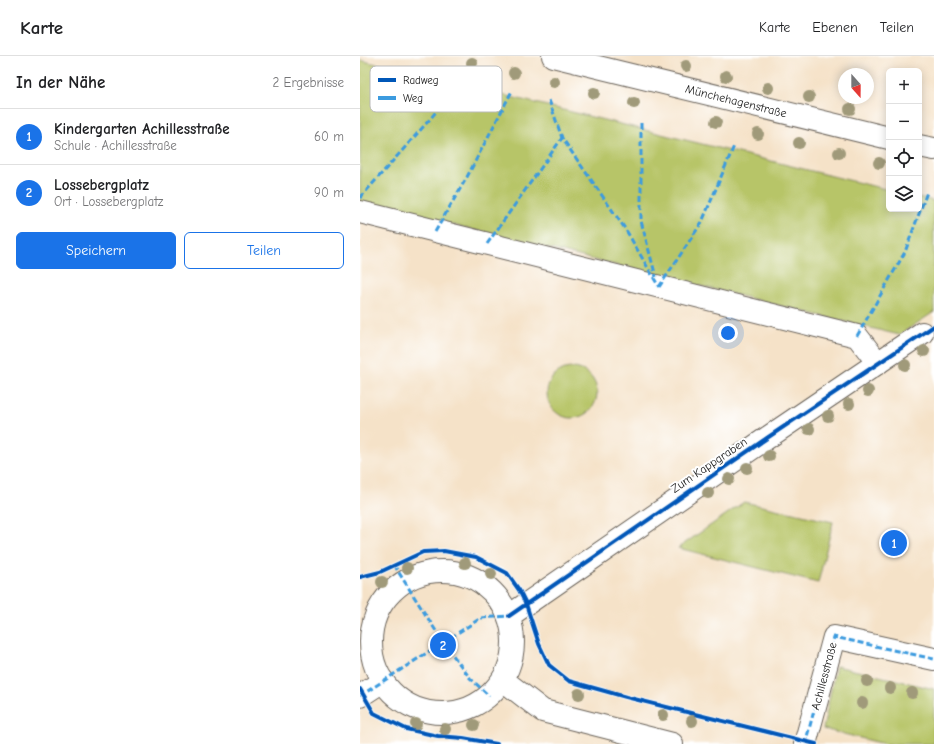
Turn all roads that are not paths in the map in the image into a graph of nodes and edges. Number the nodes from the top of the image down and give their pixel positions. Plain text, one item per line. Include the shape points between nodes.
1 (553, 56) edge
2 (583, 60) edge
3 (886, 137) edge
4 (922, 147) edge
5 (934, 149) edge
6 (360, 212) edge
7 (922, 334) dead end
8 (878, 363) junction
9 (509, 616) junction
10 (365, 626) edge
11 (934, 659) edge
12 (503, 680) junction
13 (383, 681) junction
14 (360, 696) edge
15 (672, 744) edge
16 (805, 744) edge

1 - 2 street, Münchehagenstraße
2 - 3 street, Münchehagenstraße
4 - 5 street
6 - 8 street via 857,336
7 - 8 street, Zum Kappgraben
8 - 9 street, Zum Kappgraben
9 - 10 street via 496,594 476,579 452,571 427,571 404,581 383,601
9 - 12 street via 514,637 511,660
10 - 13 street via 370,654
11 - 16 street, Achillesstraße via 834,637
12 - 13 street via 489,696 462,711 431,713 402,702
12 - 15 street via 543,711
13 - 14 street

